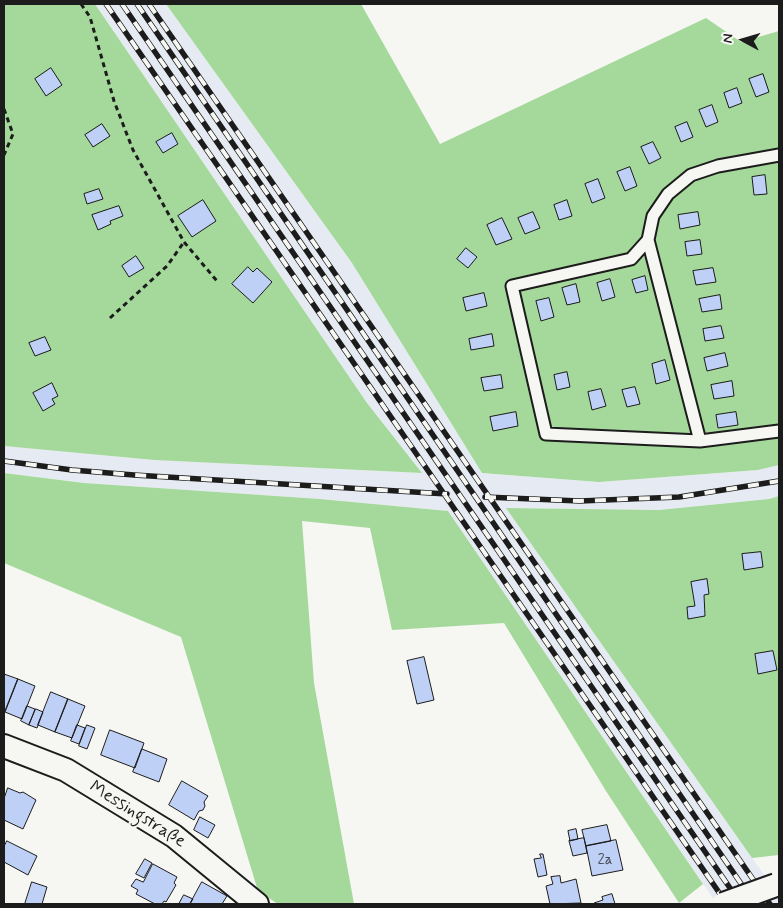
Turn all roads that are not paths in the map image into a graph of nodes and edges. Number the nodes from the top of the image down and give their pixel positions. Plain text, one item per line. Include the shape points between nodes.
1 (779, 154) edge
2 (648, 240) junction
3 (779, 431) edge
4 (700, 441) junction
5 (4, 746) edge
6 (778, 885) edge
7 (257, 904) edge
8 (723, 904) edge

1 - 2 lane via 691,175 668,194 653,216
2 - 4 lane
2 - 4 lane via 631,259 512,286 546,434
3 - 4 lane
5 - 7 street, Messingstraße via 66,770 174,836
6 - 8 street, bridge

